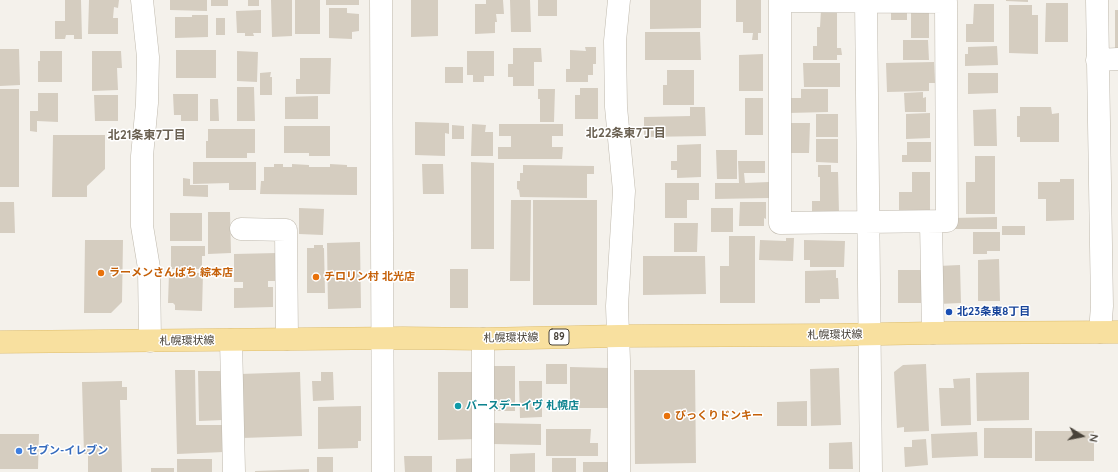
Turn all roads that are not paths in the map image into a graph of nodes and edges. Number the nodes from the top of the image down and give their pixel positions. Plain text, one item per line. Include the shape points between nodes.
1 (142, 0) edge
2 (381, 0) edge
3 (619, 0) edge
4 (1097, 0) edge
5 (866, 1) edge
6 (1107, 60) edge
7 (1109, 187) edge
8 (869, 222) junction
9 (931, 222) junction
10 (241, 229) dead end
11 (1109, 332) edge
12 (933, 333) junction
13 (870, 334) junction
14 (619, 336) junction
15 (382, 338) junction
16 (288, 339) junction
17 (483, 339) junction
18 (231, 340) junction
19 (150, 341) junction
20 (0, 342) edge
21 (234, 472) edge
22 (383, 472) edge
23 (483, 472) edge
24 (619, 472) edge
25 (871, 472) edge

1 - 19 street via 148,57 142,156 142,226 148,268
2 - 15 street
3 - 14 street via 615,41 616,107 624,191 617,306
4 - 6 street
5 - 8 street
5 - 8 street via 780,2 780,223
5 - 9 street via 946,2 947,221
6 - 7 street
7 - 11 street via 1102,306
8 - 9 street
8 - 13 street
9 - 12 street
10 - 16 street via 286,230
11 - 12 main road, 札幌環状線 / 89
12 - 13 main road, 札幌環状線 / 89
13 - 14 main road, 札幌環状線 / 89
13 - 25 street
14 - 17 main road, 札幌環状線 / 89
14 - 24 street
15 - 16 main road, 札幌環状線 / 89
15 - 17 main road, 札幌環状線 / 89
15 - 22 street
16 - 18 main road, 札幌環状線 / 89
17 - 23 street
18 - 19 main road, 札幌環状線 / 89
18 - 21 street
19 - 20 main road, 札幌環状線 / 89

